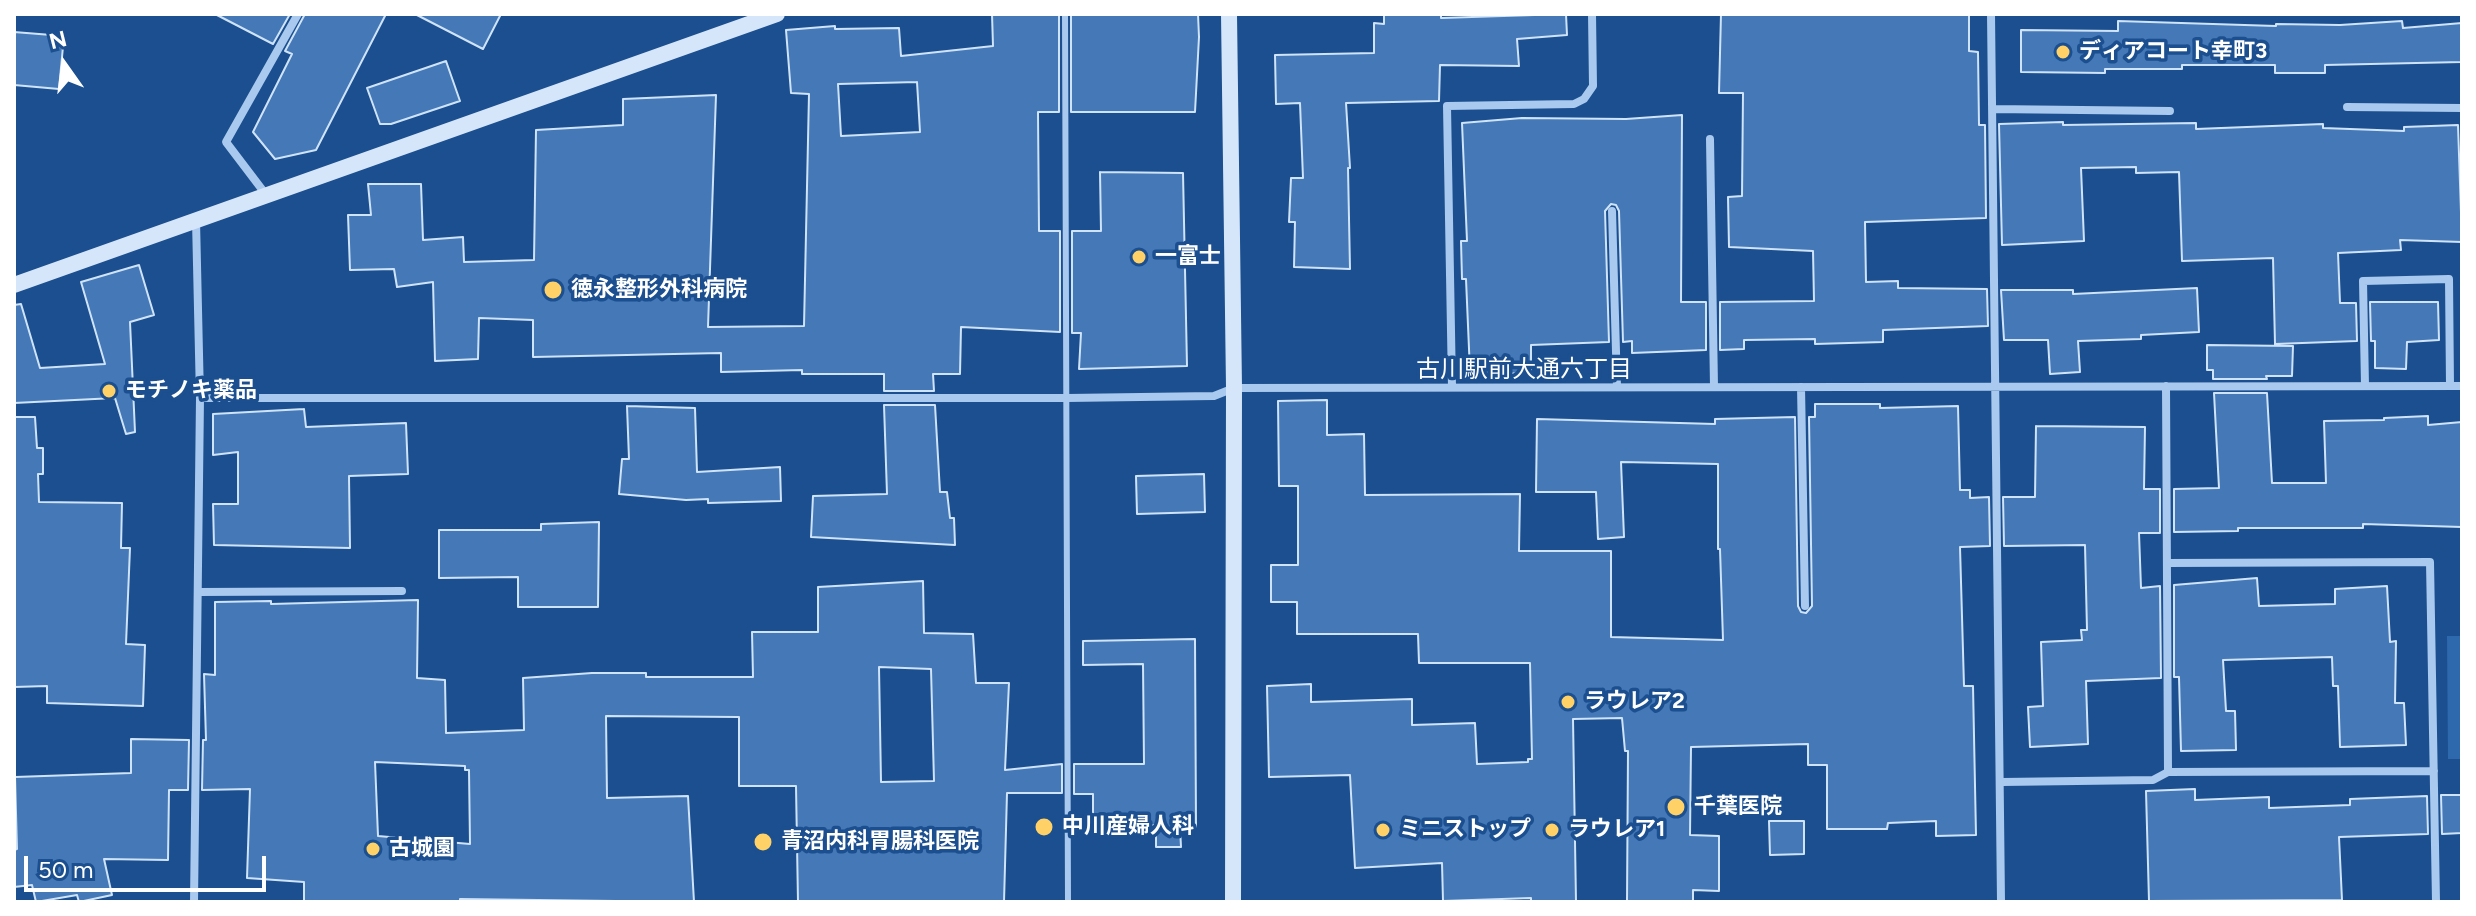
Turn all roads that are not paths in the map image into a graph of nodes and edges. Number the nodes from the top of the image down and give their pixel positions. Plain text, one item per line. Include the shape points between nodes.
1 (298, 14) edge
2 (777, 14) edge
3 (1065, 14) edge
4 (1229, 14) edge
5 (1592, 14) edge
6 (1991, 14) edge
7 (2347, 107) dead end
8 (2462, 108) edge
9 (1992, 109) junction
10 (2170, 111) dead end
11 (1710, 139) dead end
12 (267, 196) junction
13 (1612, 211) dead end
14 (196, 220) junction
15 (14, 285) edge
16 (1995, 386) junction
17 (2166, 386) junction
18 (2365, 386) junction
19 (2450, 386) junction
20 (2462, 386) edge
21 (1452, 387) junction
22 (1617, 387) junction
23 (1714, 387) junction
24 (1801, 387) junction
25 (1234, 388) junction
26 (200, 398) junction
27 (1067, 398) junction
28 (2167, 563) junction
29 (402, 591) dead end
30 (198, 592) junction
31 (1805, 606) dead end
32 (2434, 771) junction
33 (2168, 772) junction
34 (2002, 782) junction
35 (194, 902) edge
36 (1068, 902) edge
37 (1233, 902) edge
38 (2001, 902) edge
39 (2436, 902) edge

1 - 12 street via 226,142
2 - 12 street
3 - 27 lane
4 - 25 street
5 - 21 street via 1593,86 1584,99 1574,104 1447,106
6 - 9 street
7 - 8 street
9 - 10 street
9 - 16 street
11 - 23 street
12 - 14 street
13 - 22 street
14 - 15 street
14 - 26 street
16 - 17 street
16 - 24 street
16 - 34 street
17 - 18 street
17 - 28 street
18 - 19 street
18 - 19 street via 2363,281 2449,279
19 - 20 street
21 - 22 street
21 - 25 street
22 - 23 street
23 - 24 street
24 - 31 street
25 - 27 street via 1214,396
25 - 37 street
26 - 27 street
26 - 30 street
27 - 36 lane
28 - 32 street via 2430,562
28 - 33 street
29 - 30 street
30 - 35 street
32 - 33 street
32 - 39 street
33 - 34 street via 2153,780
34 - 38 street

